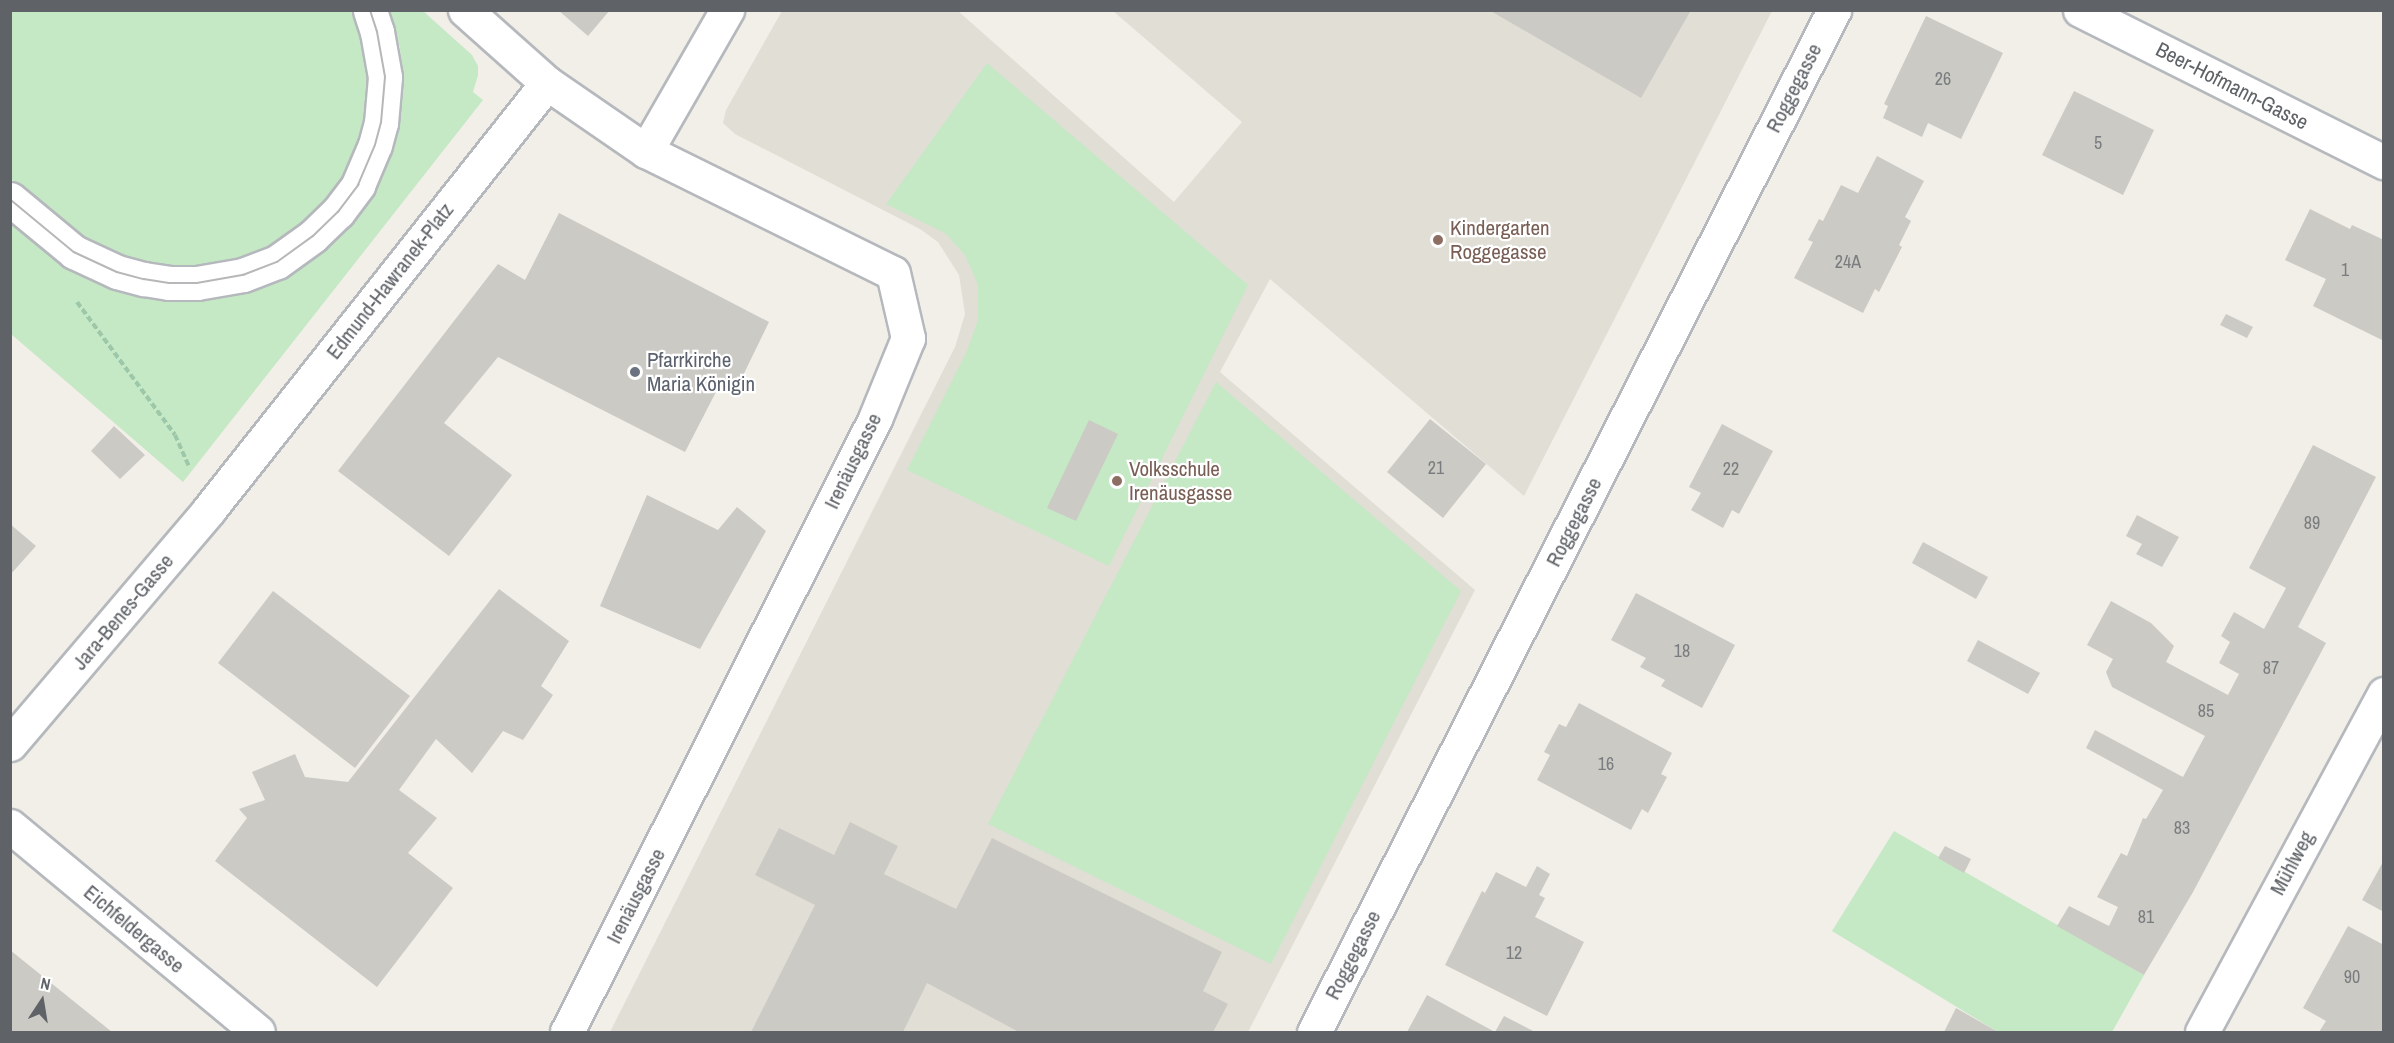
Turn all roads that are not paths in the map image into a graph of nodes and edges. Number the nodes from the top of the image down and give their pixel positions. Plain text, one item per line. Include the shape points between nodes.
1 (370, 10) edge
2 (465, 10) edge
3 (727, 10) edge
4 (1834, 10) edge
5 (2080, 10) edge
6 (547, 83) junction
7 (646, 151) junction
8 (2384, 162) edge
9 (10, 199) edge
10 (234, 479) joint
11 (2384, 694) edge
12 (10, 744) edge
13 (10, 826) edge
14 (258, 1032) edge
15 (567, 1032) edge
16 (1314, 1032) edge
17 (2202, 1032) edge

1 - 9 street via 385,77 381,123 366,170 332,218 277,262 243,275 196,284 144,279 117,272 75,252
2 - 6 street
3 - 7 street
4 - 16 street, Roggegasse
5 - 8 street, Beer-Hofmann-Gasse
6 - 7 street
6 - 10 street, Edmund-Hawranek-Platz
7 - 15 street, Irenäusgasse via 893,273 908,338 874,419
10 - 12 street, Jara-Benes-Gasse
11 - 17 street, Mühlweg
13 - 14 street, Eichfeldergasse

